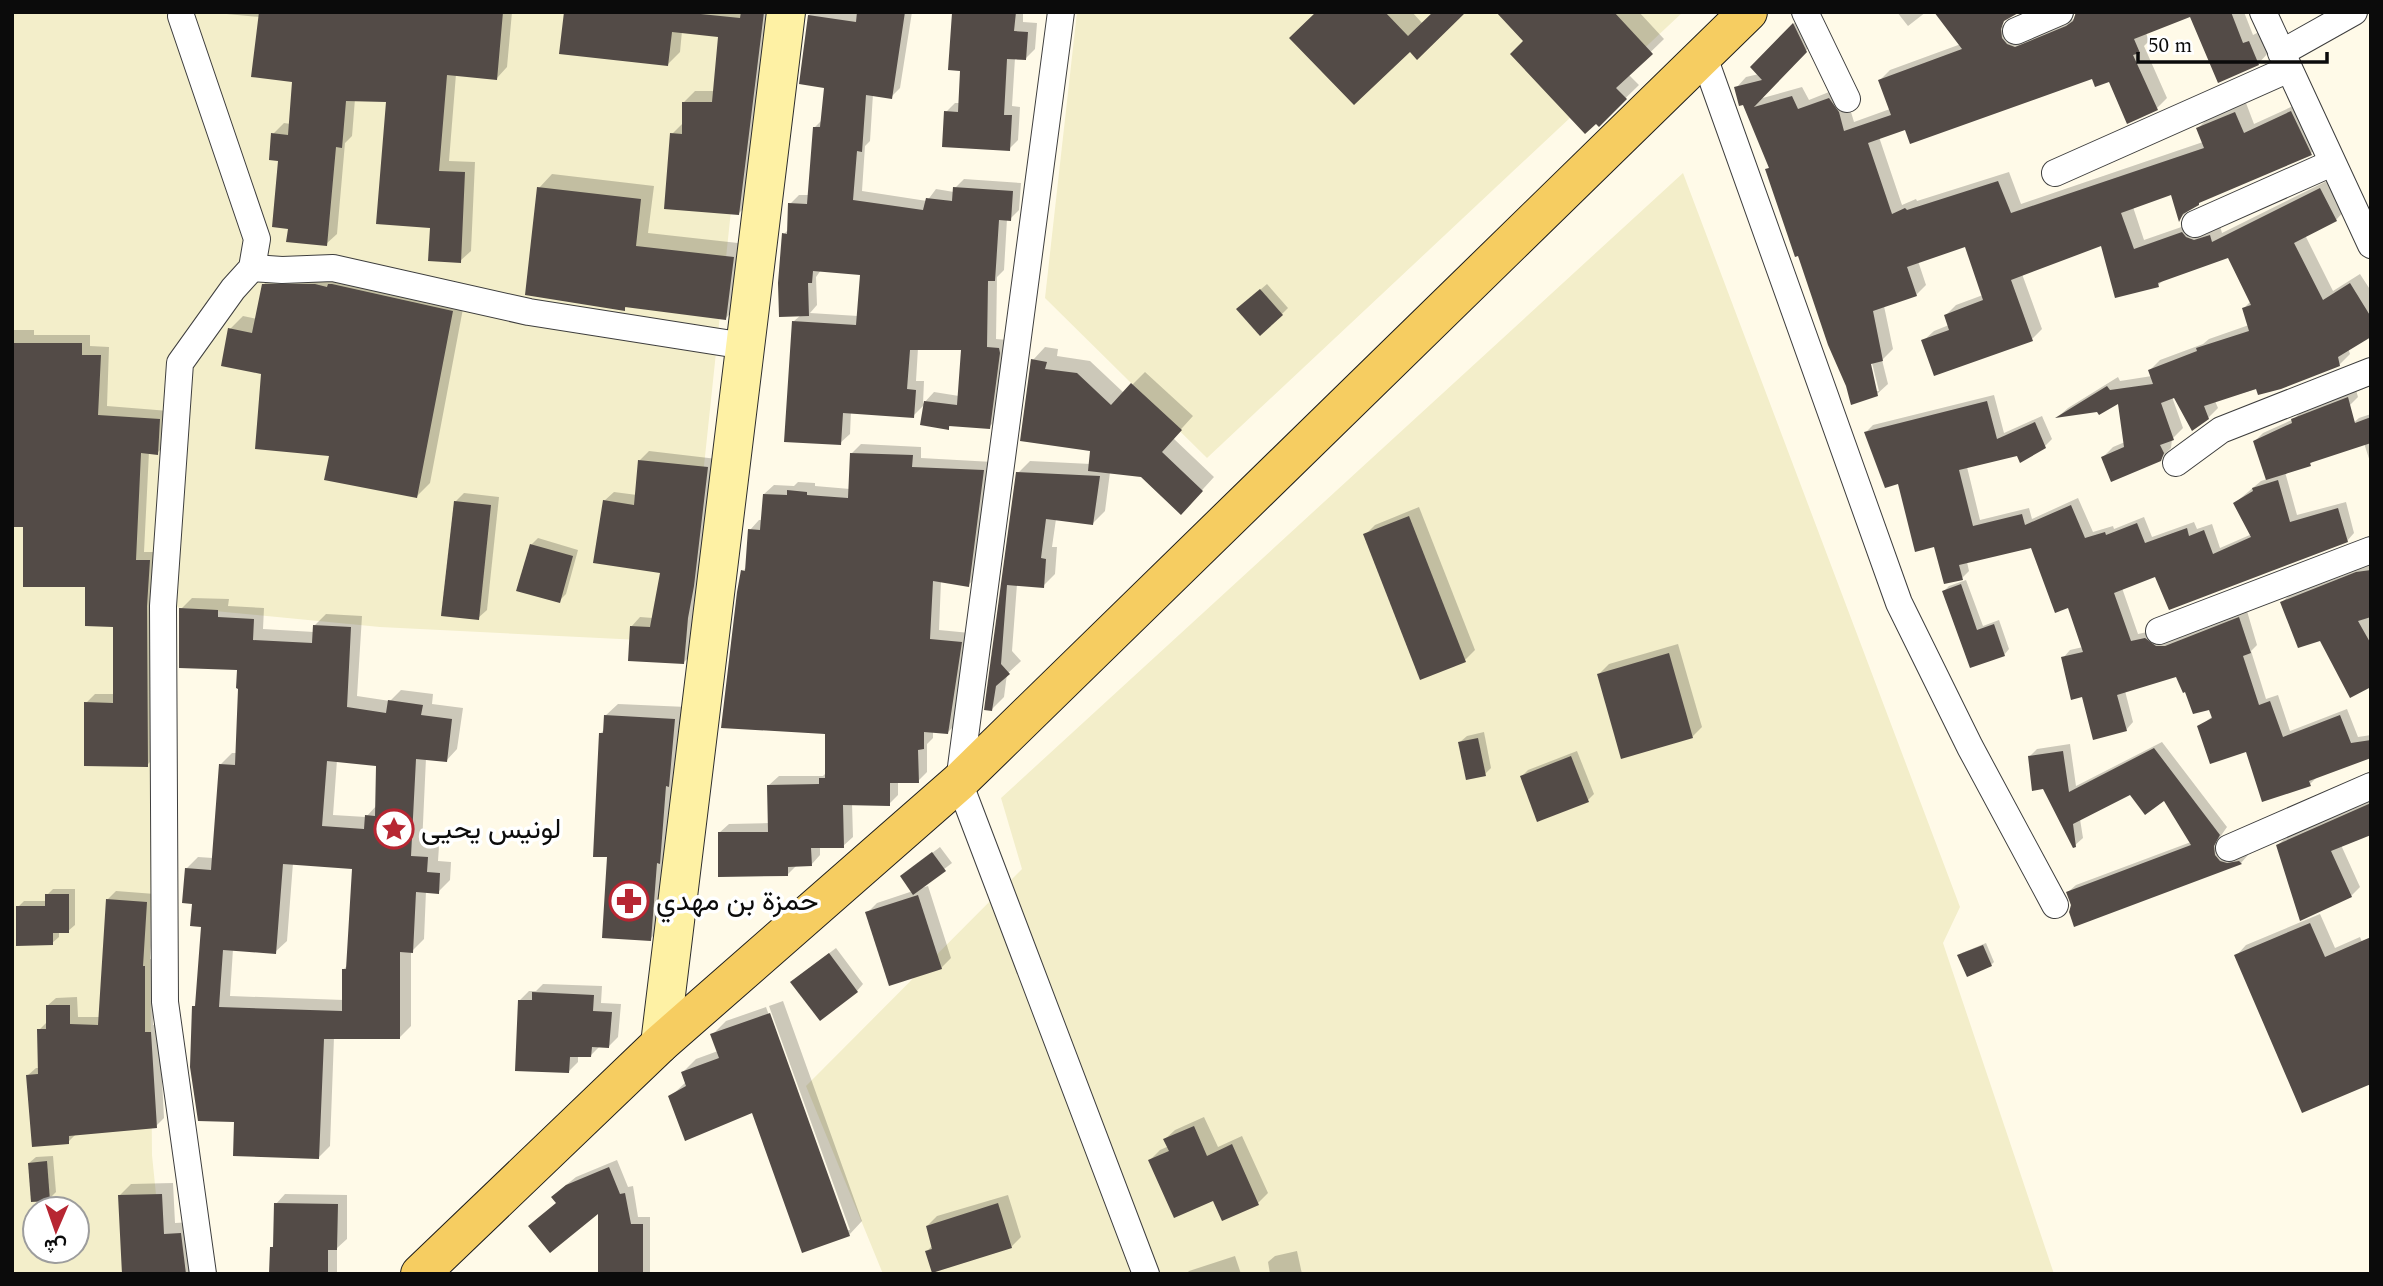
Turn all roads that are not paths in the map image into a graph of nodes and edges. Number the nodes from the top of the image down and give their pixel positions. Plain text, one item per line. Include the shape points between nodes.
1 (786, 12) edge
2 (1061, 12) edge
3 (1748, 12) edge
4 (1805, 12) edge
5 (2060, 12) edge
6 (2263, 12) edge
7 (2354, 12) edge
8 (181, 16) dead end
9 (2016, 31) dead end
10 (1703, 54) junction
11 (2285, 61) junction
12 (1847, 99) dead end
13 (2332, 163) junction
14 (2055, 173) dead end
15 (2195, 223) dead end
16 (2371, 245) edge
17 (252, 268) junction
18 (745, 346) junction
19 (2371, 371) edge
20 (2175, 463) dead end
21 (2371, 550) edge
22 (2159, 631) dead end
23 (959, 782) junction
24 (2371, 786) edge
25 (2229, 848) dead end
26 (2055, 905) dead end
27 (660, 1044) junction
28 (203, 1274) edge
29 (421, 1274) edge
30 (1146, 1274) edge

1 - 18 street
2 - 23 street
3 - 10 main road
4 - 12 street
5 - 9 street
6 - 11 street
7 - 11 street
8 - 17 street via 257,239
10 - 23 main road
10 - 26 street via 1899,603
11 - 13 street
11 - 14 street
13 - 15 street
13 - 16 street
17 - 18 street via 333,268 529,312
17 - 28 street via 180,363 163,606 165,1002
18 - 27 street
19 - 20 street via 2221,430
21 - 22 street
23 - 27 main road
23 - 30 street
24 - 25 street
27 - 29 main road

